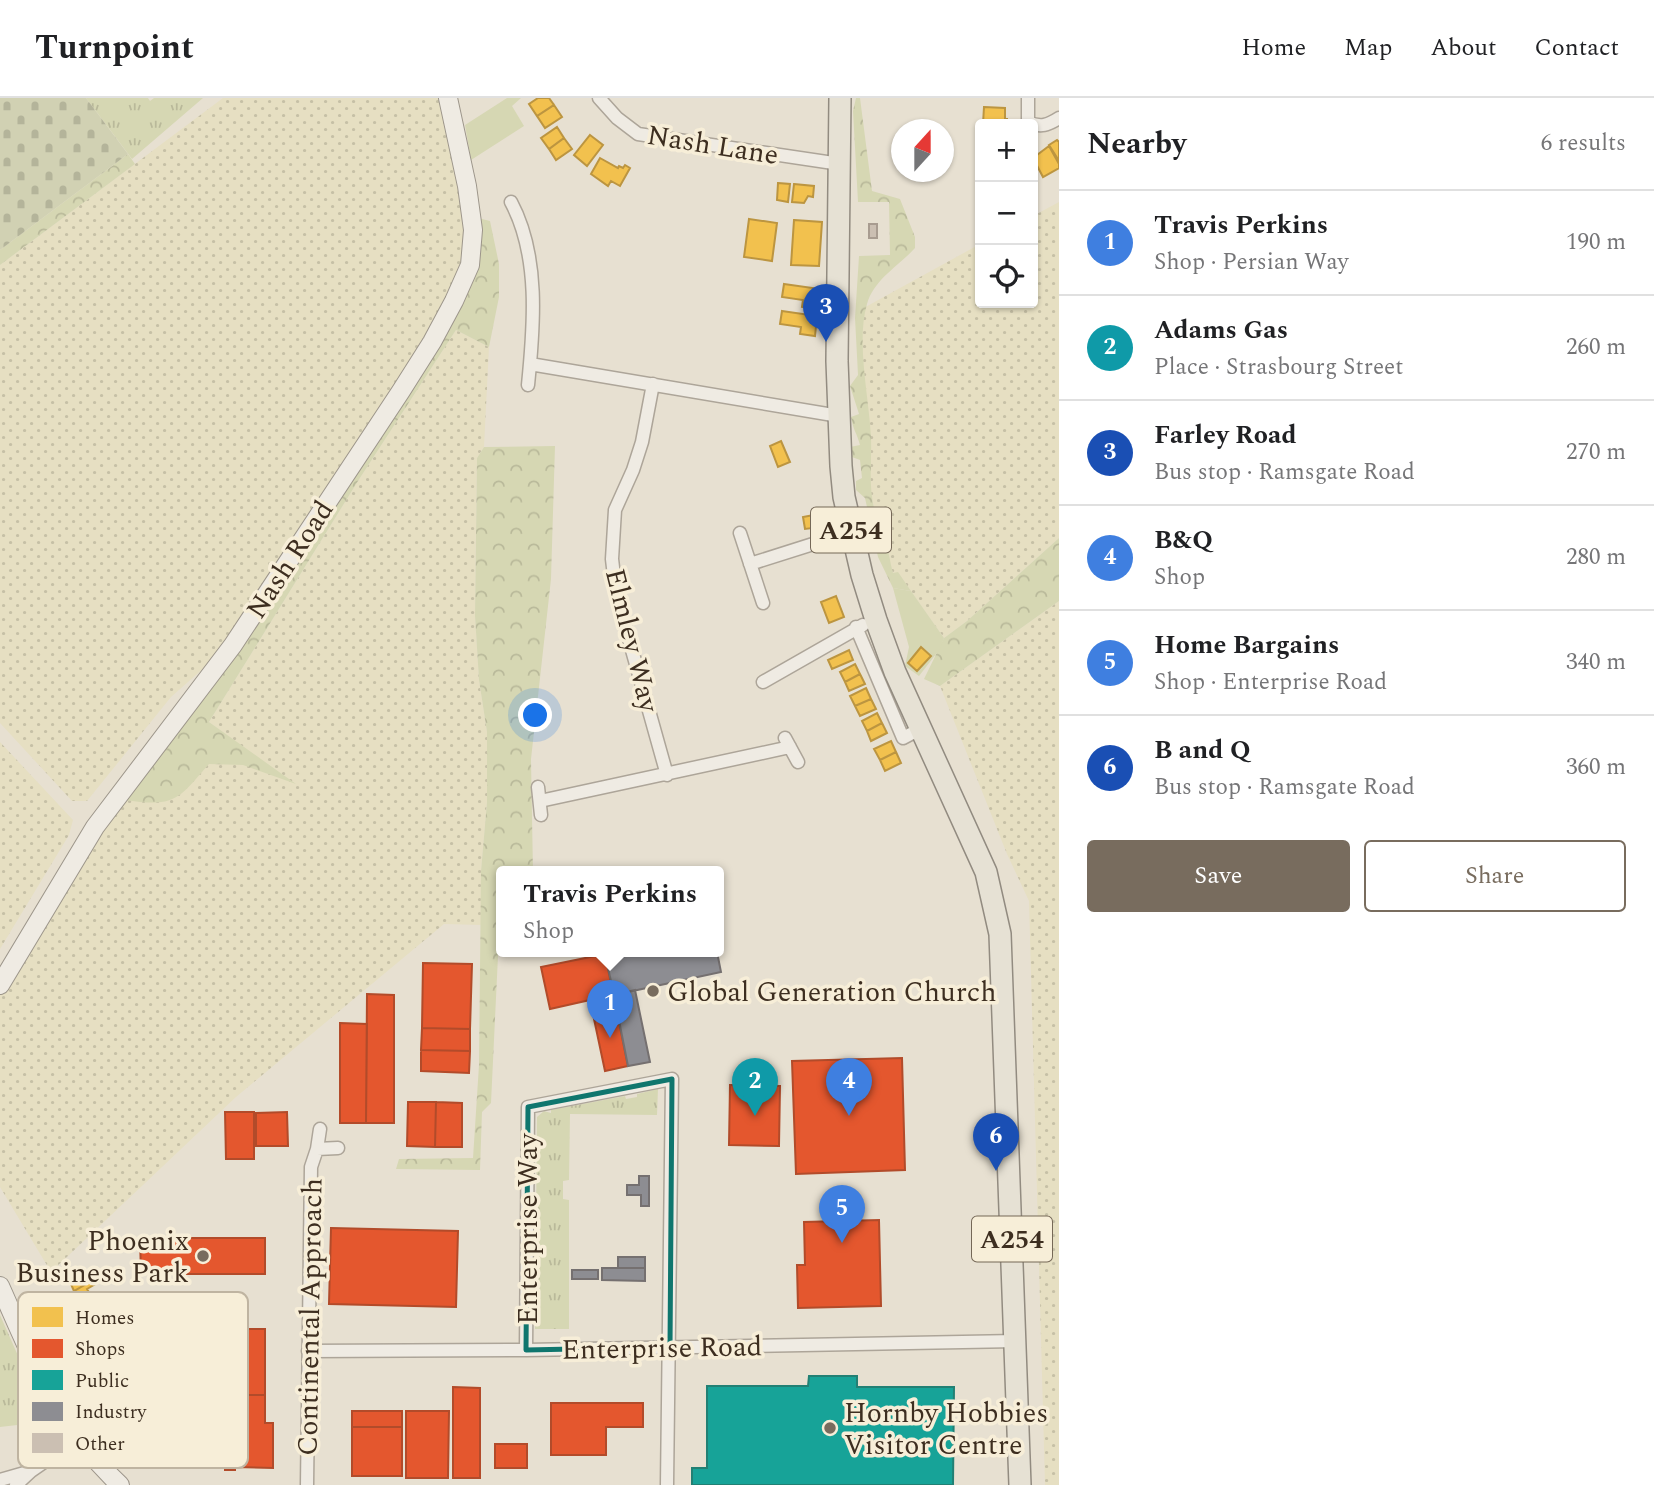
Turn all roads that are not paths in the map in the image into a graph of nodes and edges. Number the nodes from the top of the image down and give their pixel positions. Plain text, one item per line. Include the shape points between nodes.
1 (448, 98) edge
2 (599, 98) edge
3 (840, 98) edge
4 (1028, 98) edge
5 (1059, 118) edge
6 (839, 164) junction
7 (511, 202) dead end
8 (530, 364) junction
9 (653, 384) junction
10 (528, 385) dead end
11 (839, 416) junction
12 (851, 532) junction
13 (740, 533) dead end
14 (750, 564) junction
15 (762, 603) dead end
16 (866, 624) junction
17 (763, 681) dead end
18 (798, 762) dead end
19 (667, 775) junction
20 (538, 787) dead end
21 (0, 985) edge
22 (320, 1129) dead end
23 (338, 1148) dead end
24 (317, 1149) junction
25 (0, 1286) edge
26 (18, 1325) edge
27 (1016, 1341) junction
28 (670, 1347) junction
29 (526, 1350) junction
30 (307, 1351) junction
31 (35, 1468) edge
32 (104, 1468) edge
33 (31, 1471) junction
34 (0, 1480) edge
35 (16, 1485) edge
36 (120, 1485) edge
37 (307, 1485) edge
38 (667, 1485) edge
39 (1020, 1485) edge

1 - 21 street, Nash Road via 473,230 470,265 454,301 401,391 233,645 95,827
2 - 6 street, Nash Lane via 638,134
3 - 6 main road, A254
4 - 5 street via 1028,122 1038,126
6 - 11 main road, A254
7 - 8 street via 521,222 530,273
8 - 9 street
8 - 10 street
9 - 11 street
9 - 19 street, Elmley Way via 642,442 615,510 612,559 616,593
11 - 12 main road, A254
12 - 14 street
12 - 16 main road, A254
13 - 14 street
14 - 15 street
16 - 17 street
16 - 27 main road, A254 via 895,672 986,872 1000,934
18 - 19 street via 788,742
19 - 20 street via 540,808
22 - 24 street, Continental Approach
23 - 24 street, Continental Approach
24 - 30 street, Continental Approach via 311,1167
25 - 26 street
27 - 28 street, Enterprise Road
27 - 39 main road, A254
28 - 29 street, Enterprise Road
28 - 29 street, Enterprise Way via 672,1079 528,1107
28 - 38 street
29 - 30 street, Enterprise Road
30 - 37 street, Continental Approach
31 - 33 street
32 - 36 street
33 - 34 street
33 - 35 street

